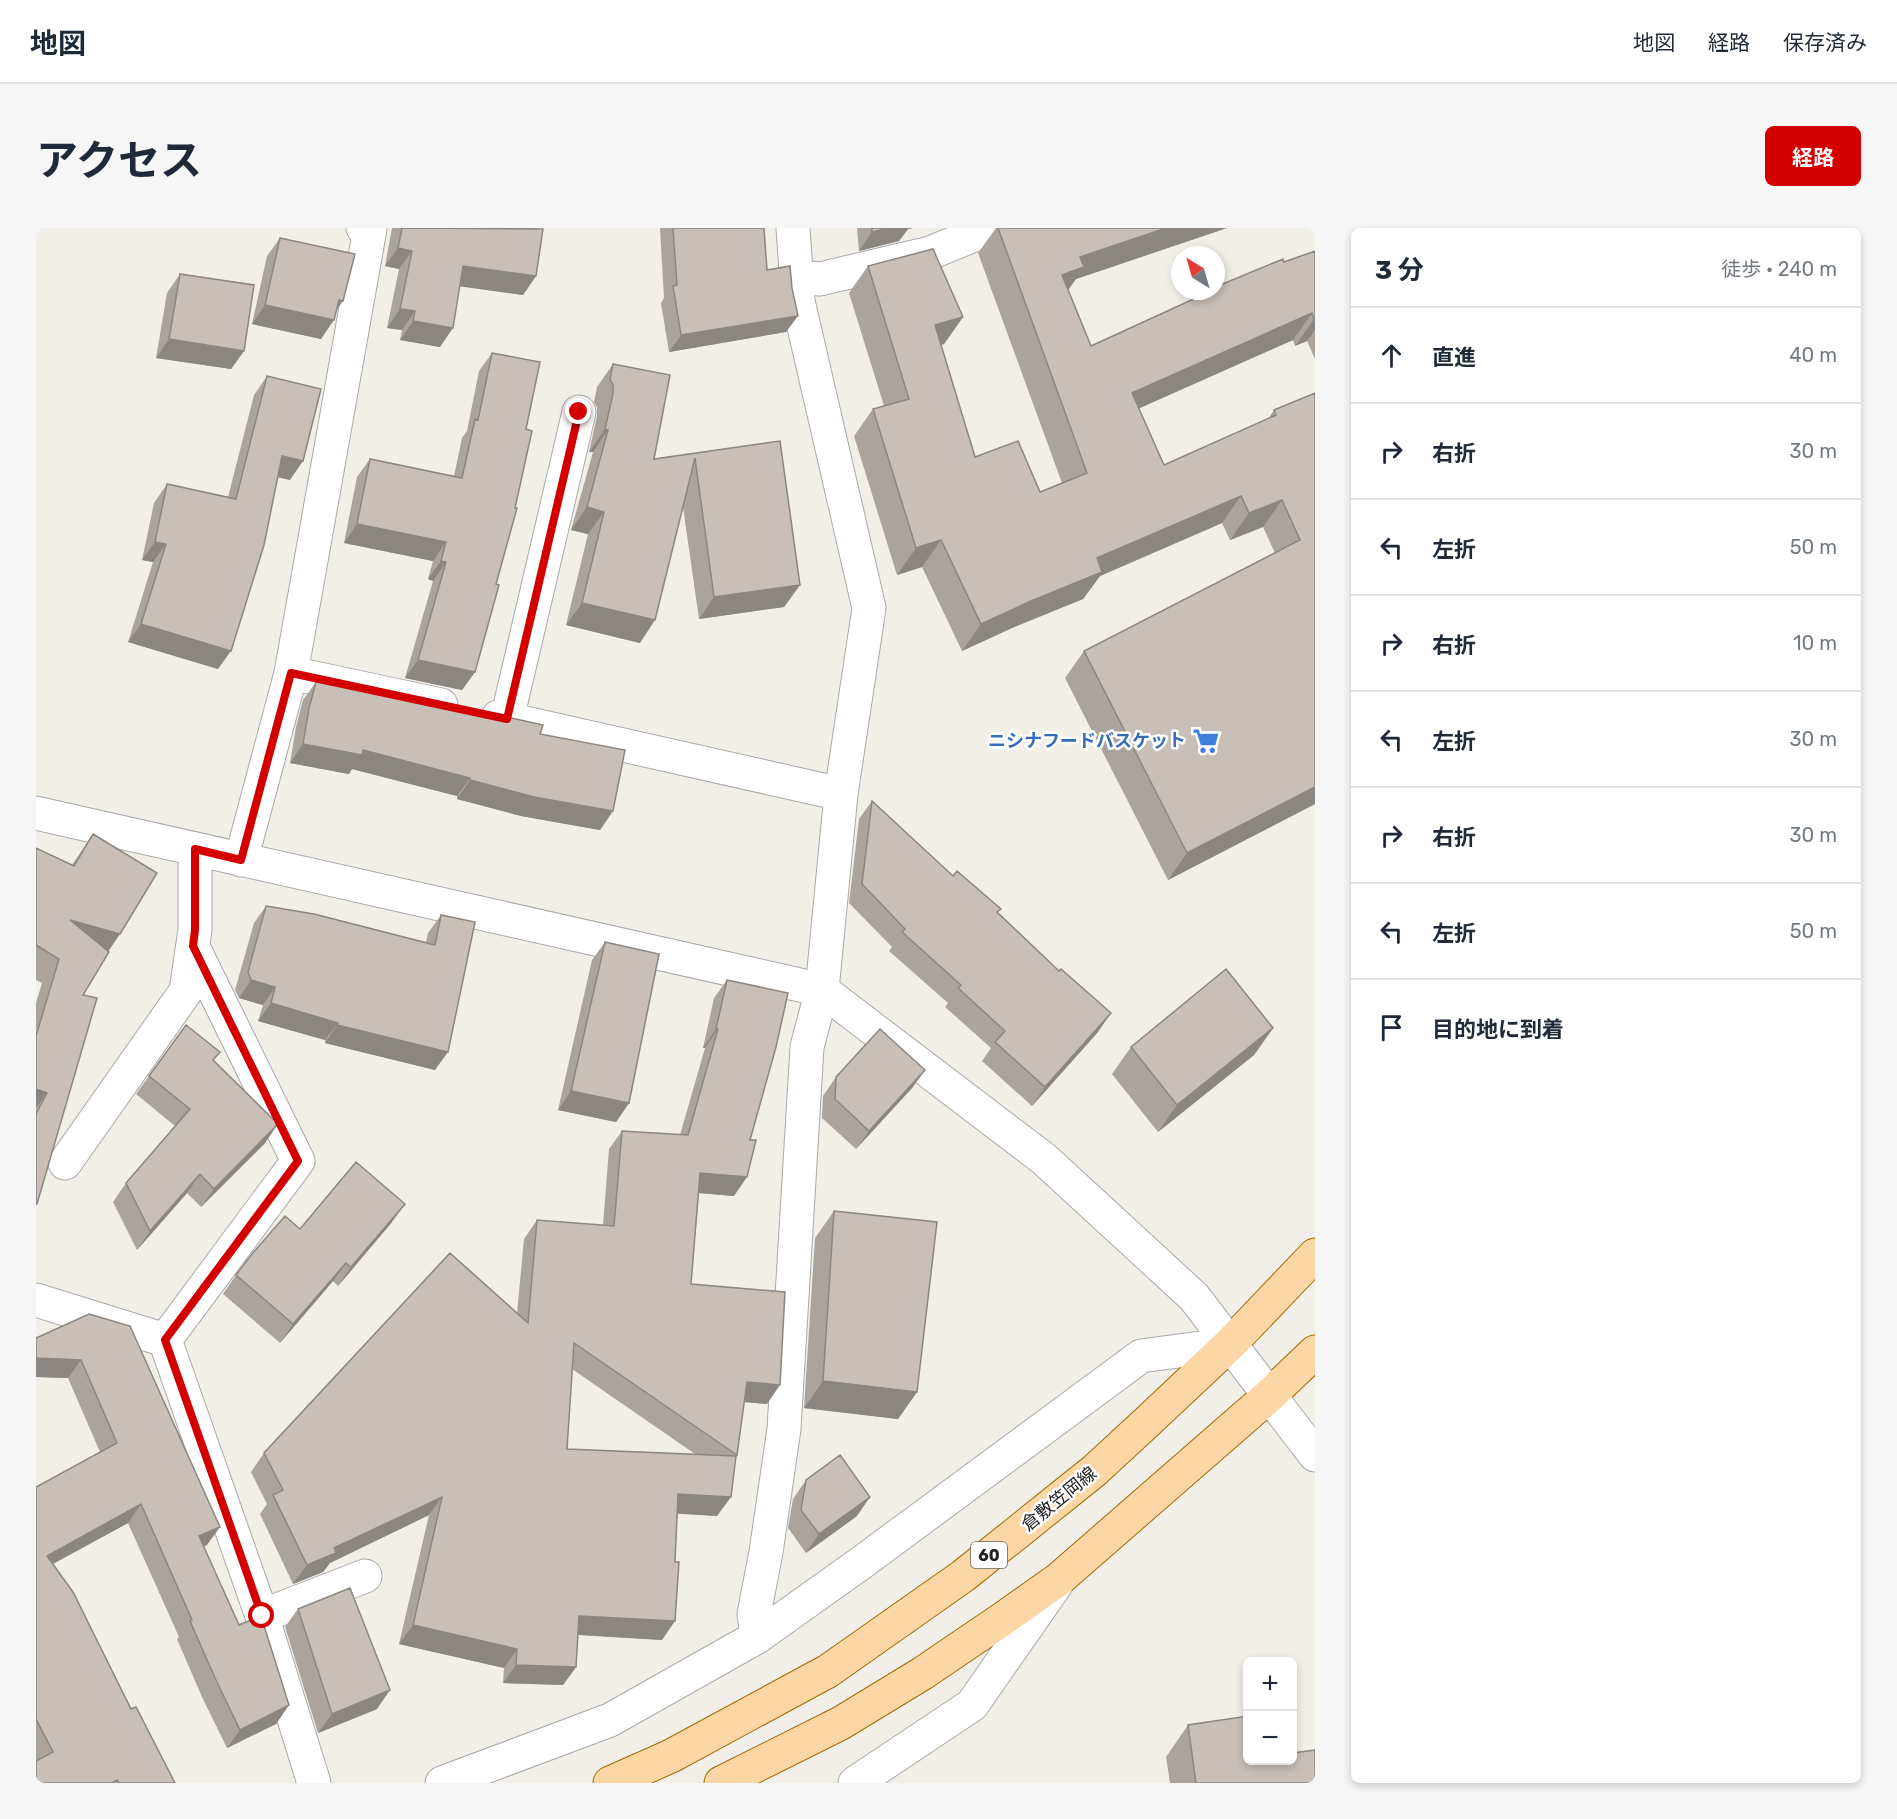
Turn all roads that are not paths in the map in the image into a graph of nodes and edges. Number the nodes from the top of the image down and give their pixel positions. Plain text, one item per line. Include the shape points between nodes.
1 (368, 228) edge
2 (793, 228) edge
3 (991, 228) edge
4 (797, 277) junction
5 (579, 412) dead end
6 (291, 673) junction
7 (507, 719) junction
8 (841, 794) junction
9 (36, 813) edge
10 (195, 849) junction
11 (241, 860) junction
12 (193, 946) junction
13 (822, 990) junction
14 (64, 1163) dead end
15 (1315, 1255) edge
16 (36, 1300) edge
17 (165, 1340) junction
18 (1230, 1344) junction
19 (1315, 1352) edge
20 (1270, 1395) junction
21 (1315, 1455) edge
22 (365, 1576) dead end
23 (1059, 1579) junction
24 (262, 1616) junction
25 (757, 1638) junction
26 (314, 1783) edge
27 (442, 1783) edge
28 (610, 1783) edge
29 (721, 1783) edge
30 (855, 1783) edge

1 - 6 street
2 - 4 street
3 - 4 street via 930,253 820,279
4 - 8 street via 798,301 869,608
5 - 7 street
6 - 7 street
6 - 11 street
7 - 8 street
8 - 13 street
9 - 10 street
10 - 11 street
10 - 12 street
11 - 13 street
12 - 14 street via 186,991
12 - 17 street via 298,1161
13 - 18 street via 1044,1160 1194,1297
13 - 25 street via 807,1047 784,1429 754,1614
15 - 18 main road, 倉敷笠岡線 / 60
16 - 17 street
17 - 24 street
18 - 20 street
18 - 25 street via 1141,1356
18 - 28 main road, 倉敷笠岡線 / 60 via 1094,1471 934,1597 828,1671 671,1756
19 - 20 main road
20 - 21 street
20 - 23 main road
22 - 24 street
23 - 29 main road via 932,1667 841,1723
23 - 30 street via 972,1705
24 - 26 street
25 - 27 street via 610,1720

